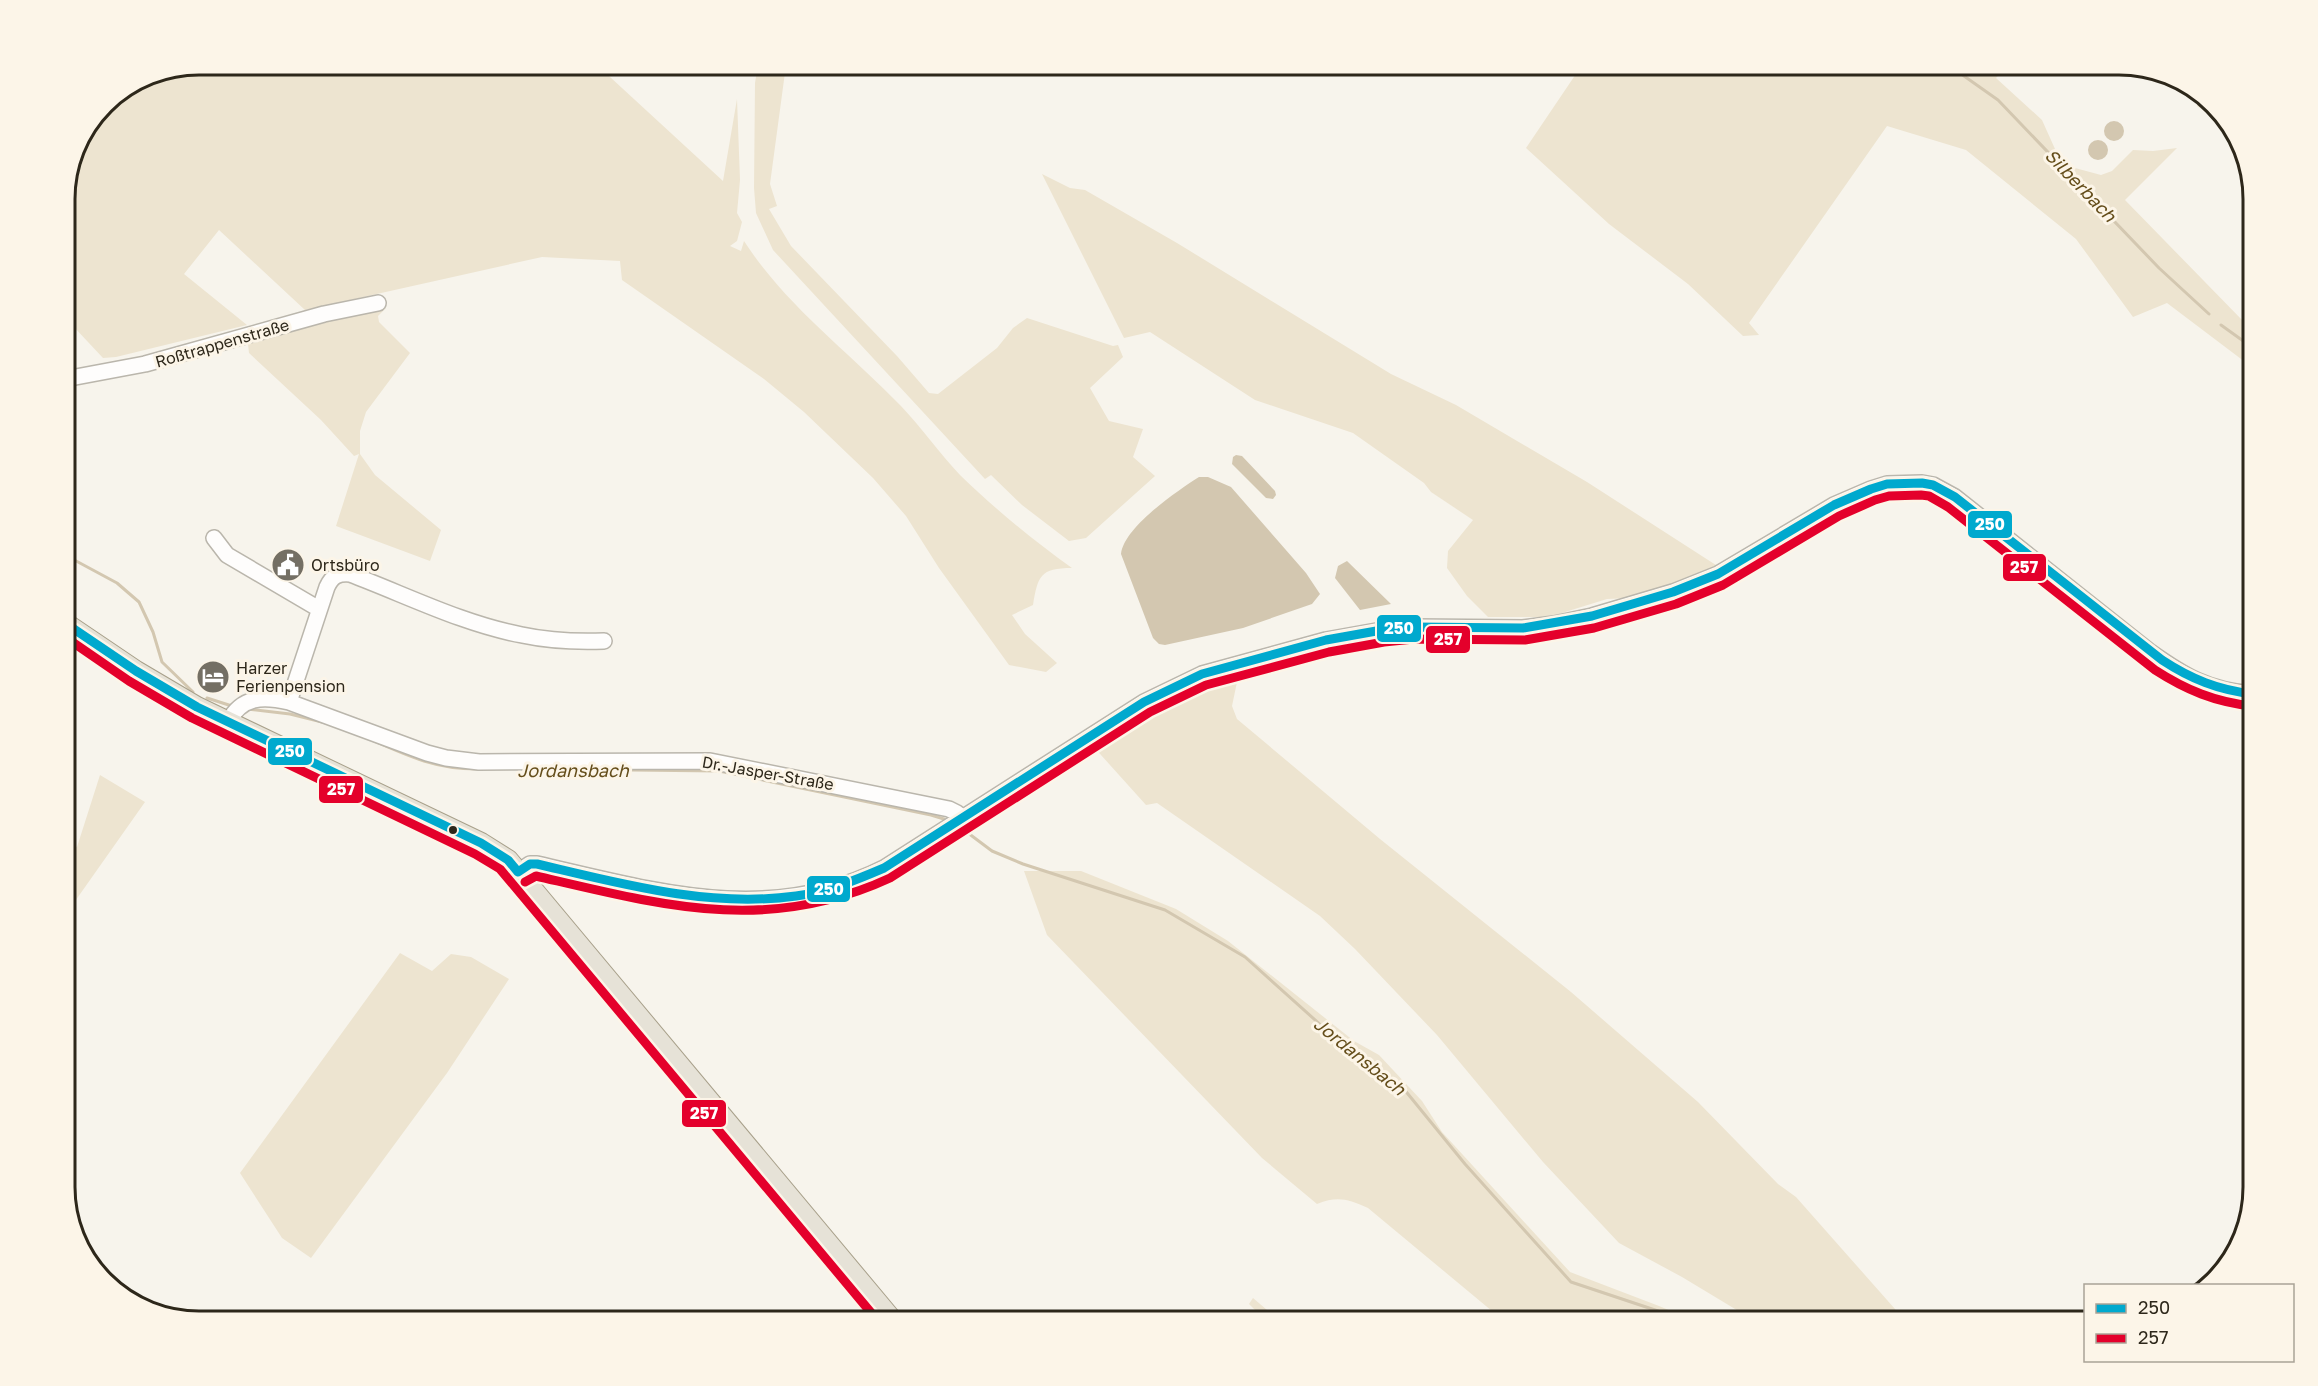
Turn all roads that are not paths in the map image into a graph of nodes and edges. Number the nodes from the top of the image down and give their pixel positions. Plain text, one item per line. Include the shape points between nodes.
1 (378, 303) dead end
2 (75, 377) edge
3 (214, 538) dead end
4 (319, 609) junction
5 (75, 636) edge
6 (604, 641) dead end
7 (2243, 692) edge
8 (289, 702) junction
9 (230, 718) junction
10 (962, 818) junction
11 (518, 872) junction
12 (884, 1311) edge

1 - 2 street, Roßtrappenstraße via 324,314 145,364
3 - 4 street via 227,555
4 - 6 street via 330,580 341,573 350,574 498,629 544,639
4 - 8 street
5 - 9 main road via 157,684
7 - 10 street via 2207,686 2175,670 1969,506 1933,485 1887,484 1857,494 1815,516 1718,574 1631,605 1523,628 1397,628 1356,634 1202,674 1144,702
8 - 9 street, Dr.-Jasper-Straße via 260,698 245,704
8 - 10 street, Dr.-Jasper-Straße via 446,758 491,762 710,761 949,809
9 - 11 main road via 482,843 502,855
10 - 11 street via 860,880 796,896 746,899 687,895 537,864
11 - 12 main road

